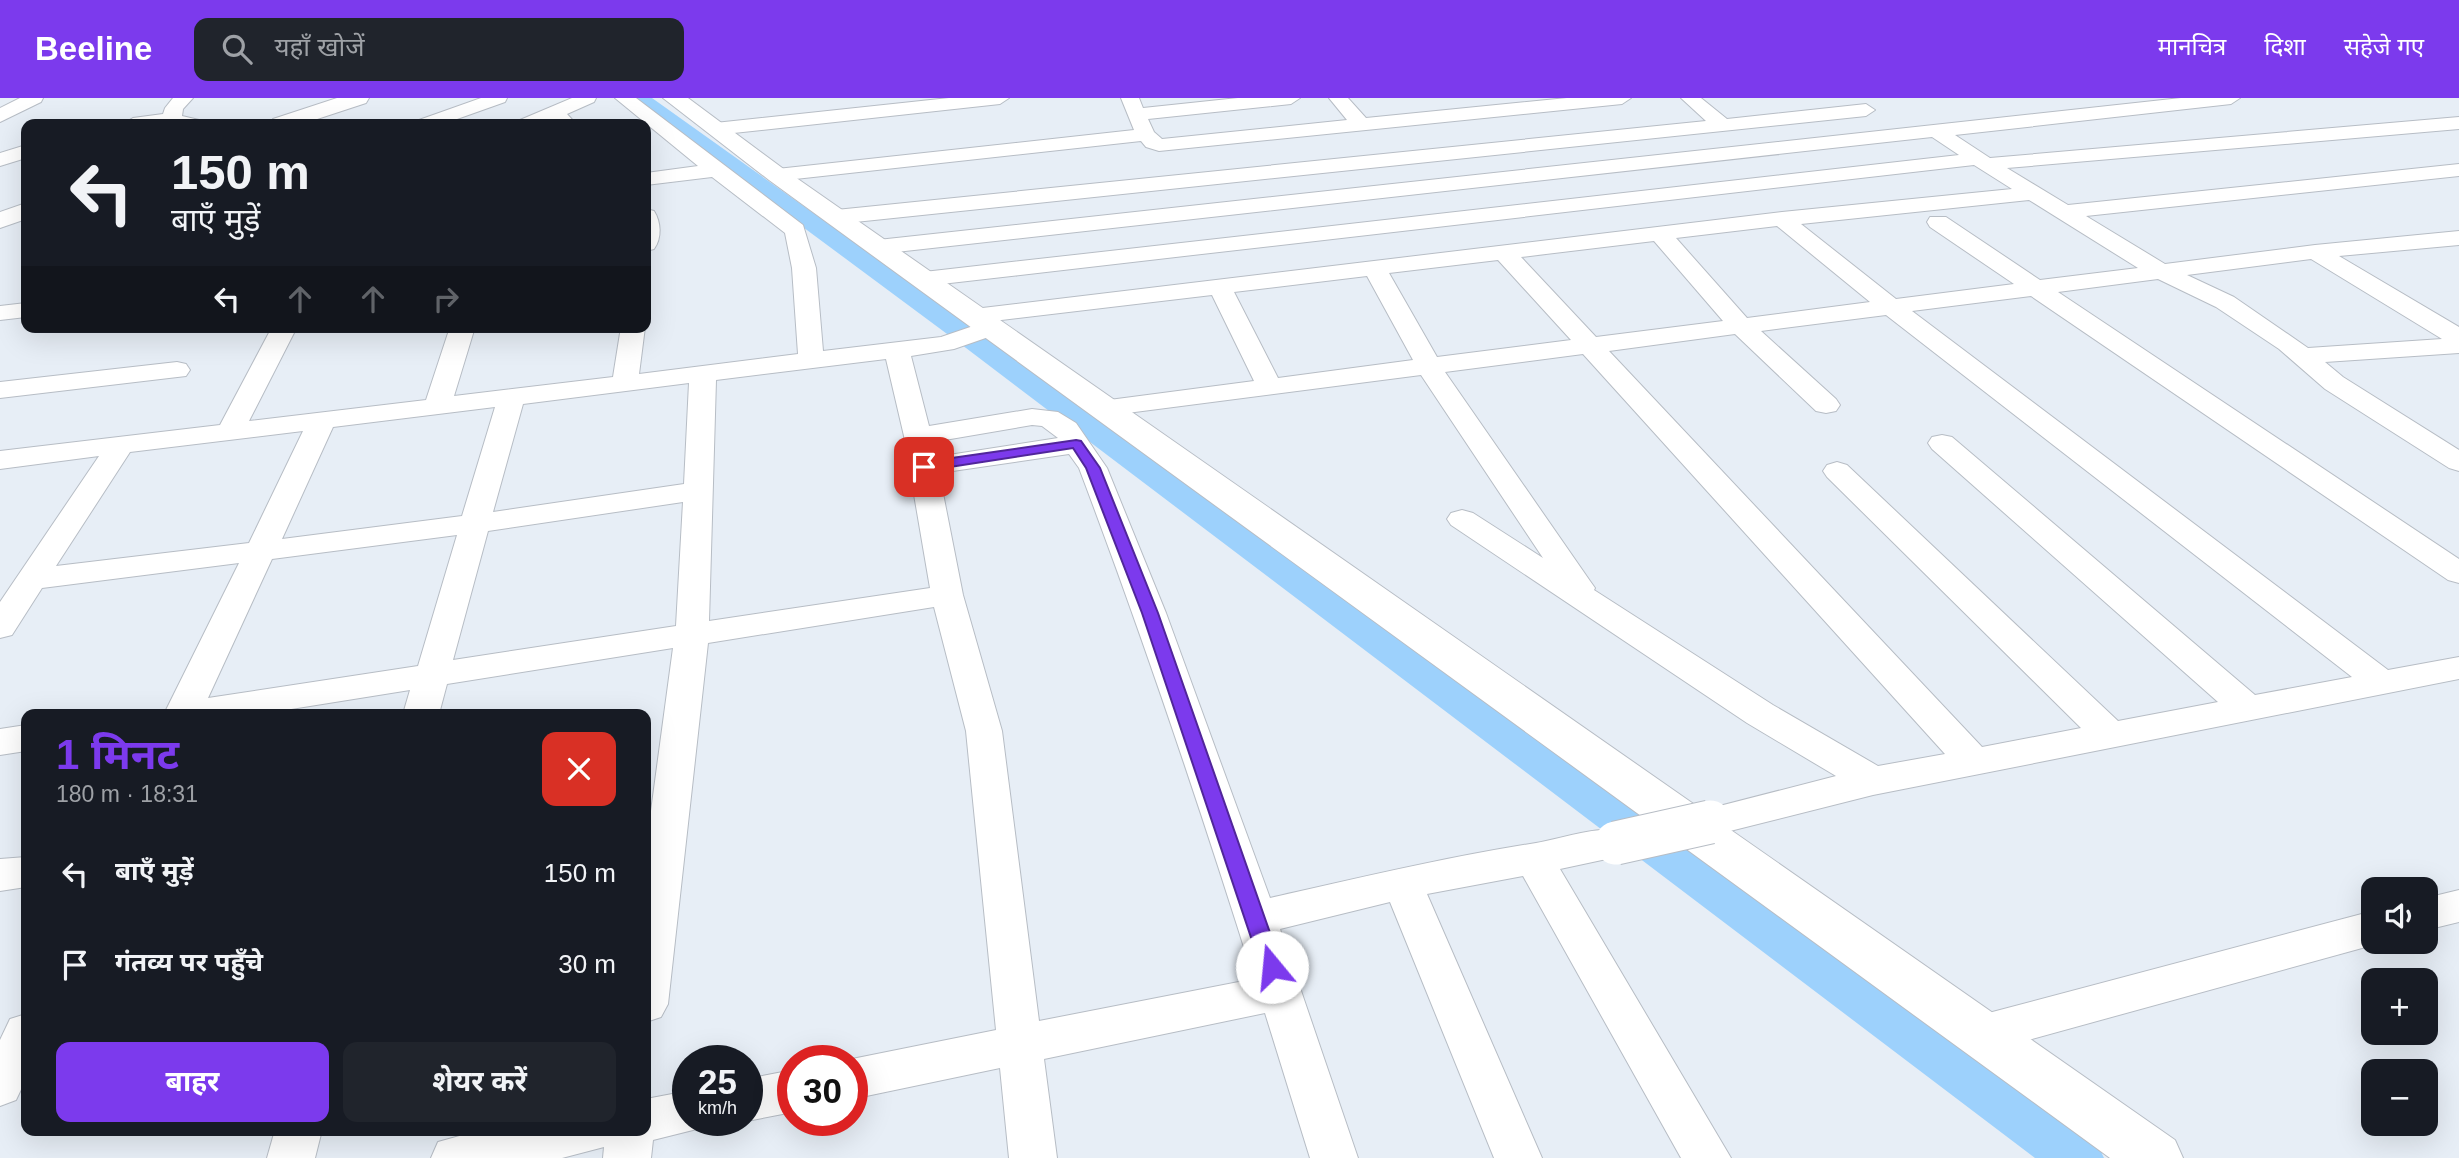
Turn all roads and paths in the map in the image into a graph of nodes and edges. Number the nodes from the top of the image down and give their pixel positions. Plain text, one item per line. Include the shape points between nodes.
1 (34, 98) edge
2 (184, 98) edge
3 (358, 98) edge
4 (498, 98) edge
5 (587, 98) edge
6 (624, 98) edge
7 (1000, 98) edge
8 (1291, 98) edge
9 (1338, 98) edge
10 (1430, 98) edge
11 (1622, 98) edge
12 (1690, 98) edge
13 (2130, 98) edge
14 (2231, 98) edge
15 (679, 99) edge
16 (1572, 101) edge
17 (1134, 106) edge
18 (2150, 106) junction
19 (1866, 110) dead end
20 (1448, 115) junction
21 (0, 116) edge
22 (172, 119) edge
23 (296, 119) edge
24 (440, 119) edge
25 (561, 119) edge
26 (651, 119) edge
27 (651, 119) edge
28 (2459, 123) edge
29 (1362, 125) junction
30 (1723, 125) junction
31 (715, 129) junction
32 (1936, 131) junction
33 (1146, 135) junction
34 (21, 153) edge
35 (0, 160) edge
36 (1982, 162) junction
37 (716, 170) junction
38 (2459, 170) edge
39 (777, 175) junction
40 (651, 178) edge
41 (2033, 193) junction
42 (2064, 212) junction
43 (21, 213) edge
44 (836, 217) junction
45 (1782, 219) junction
46 (0, 220) edge
47 (1938, 222) dead end
48 (1660, 234) junction
49 (2457, 240) edge
50 (878, 247) junction
51 (2315, 252) junction
52 (1504, 253) junction
53 (1375, 268) junction
54 (2163, 273) junction
55 (924, 279) junction
56 (1220, 286) junction
57 (2032, 287) junction
58 (1890, 306) junction
59 (21, 311) edge
60 (0, 313) edge
61 (1740, 325) junction
62 (981, 326) junction
63 (282, 333) edge
64 (461, 333) edge
65 (632, 333) edge
66 (2459, 338) edge
67 (2459, 345) edge
68 (1589, 346) junction
69 (897, 350) junction
70 (2301, 356) junction
71 (811, 360) junction
72 (1429, 367) junction
73 (177, 370) dead end
74 (703, 374) junction
75 (625, 383) junction
76 (1270, 387) junction
77 (0, 390) edge
78 (511, 398) junction
79 (1826, 405) dead end
80 (438, 407) junction
81 (1104, 408) junction
82 (322, 421) junction
83 (229, 433) junction
84 (1942, 443) dead end
85 (120, 446) junction
86 (921, 451) junction
87 (0, 460) edge
88 (2459, 462) edge
89 (1838, 471) dead end
90 (699, 491) junction
91 (1462, 519) dead end
92 (475, 524) junction
93 (261, 551) junction
94 (2459, 573) edge
95 (32, 579) junction
96 (947, 595) junction
97 (1589, 602) junction
98 (0, 627) edge
99 (692, 635) junction
100 (2459, 668) edge
101 (432, 675) junction
102 (2381, 682) junction
103 (2246, 707) junction
104 (185, 709) edge
105 (215, 709) edge
106 (422, 709) edge
107 (2109, 734) junction
108 (21, 739) edge
109 (0, 742) edge
110 (1973, 761) junction
111 (1873, 781) junction
112 (1534, 858) junction
113 (21, 873) edge
114 (0, 875) edge
115 (1402, 883) junction
116 (2459, 906) edge
117 (2438, 912) edge
118 (1256, 918) junction
119 (2361, 931) edge
120 (651, 964) edge
121 (1279, 992) junction
122 (1981, 1034) junction
123 (21, 1043) edge
124 (1020, 1046) junction
125 (868, 1076) edge
126 (0, 1086) edge
127 (672, 1115) edge
128 (651, 1119) edge
129 (297, 1136) edge
130 (563, 1136) edge
131 (629, 1136) edge
132 (291, 1158) edge
133 (455, 1158) edge
134 (627, 1158) edge
135 (1033, 1158) edge
136 (1334, 1158) edge
137 (1518, 1158) edge
138 (1707, 1158) edge
139 (2155, 1158) edge

1 - 21 street
2 - 22 street via 174,108
3 - 23 street
4 - 24 street
5 - 25 street
6 - 27 street
7 - 31 street
8 - 17 street
9 - 29 street
10 - 20 street
11 - 16 street
12 - 30 street
13 - 18 street
14 - 18 street
15 - 31 street
16 - 20 street
17 - 33 street
18 - 32 street
19 - 30 street
20 - 29 street
26 - 37 street
28 - 36 street
29 - 33 street via 1168,145 1155,145
30 - 44 street
31 - 39 street
32 - 36 street
32 - 50 street
33 - 39 street
34 - 35 street
36 - 41 street
36 - 55 street
37 - 40 street
37 - 71 street via 794,230 804,268
38 - 42 street
39 - 44 street
41 - 42 street
41 - 45 street
42 - 54 street
43 - 46 street
44 - 50 street
45 - 48 street
45 - 58 street
47 - 57 street
48 - 52 street
48 - 61 street
49 - 51 street
50 - 55 street
51 - 54 street
51 - 66 street
52 - 53 street
52 - 68 street
53 - 56 street
53 - 72 street
54 - 57 street
54 - 70 street via 2225,302
55 - 62 street
56 - 62 street
56 - 76 street
57 - 58 street
57 - 94 street
58 - 61 street
58 - 102 street
59 - 60 street
61 - 68 street
61 - 79 street
62 - 69 street via 945,344
62 - 81 street
63 - 83 street
64 - 80 street
65 - 75 street
67 - 70 street
68 - 72 street
68 - 110 street
69 - 71 street
69 - 86 street
70 - 88 street via 2334,383
71 - 74 street
72 - 76 street
72 - 97 street
73 - 77 street
74 - 75 street
74 - 90 street
75 - 78 street
76 - 81 street
78 - 80 street
78 - 92 street
80 - 82 street
81 - 122 street
82 - 83 street
82 - 93 street
83 - 85 street
84 - 103 street
85 - 87 street
85 - 95 street
86 - 96 street
86 - 118 street via 1040,416 1055,421 1076,444 1093,468 1150,613
89 - 107 street
90 - 92 street
90 - 99 street
91 - 97 street
92 - 93 street
92 - 101 street
93 - 95 street
93 - 104 street
95 - 98 street
96 - 99 street
96 - 124 street via 984,731
97 - 111 street via 1760,714
99 - 101 street
99 - 120 street
100 - 102 street
101 - 105 street
101 - 106 street
102 - 103 street
103 - 107 street
107 - 110 street
108 - 109 street
110 - 111 street
111 - 112 street, bridge via 1710,822
112 - 115 street
112 - 138 street
113 - 114 street
115 - 118 street
115 - 137 street
116 - 117 street
118 - 121 street
119 - 122 street
121 - 124 street
121 - 136 street
122 - 139 street
123 - 126 street
124 - 125 street
124 - 135 street
127 - 128 street
129 - 132 street
130 - 133 street
131 - 134 street

